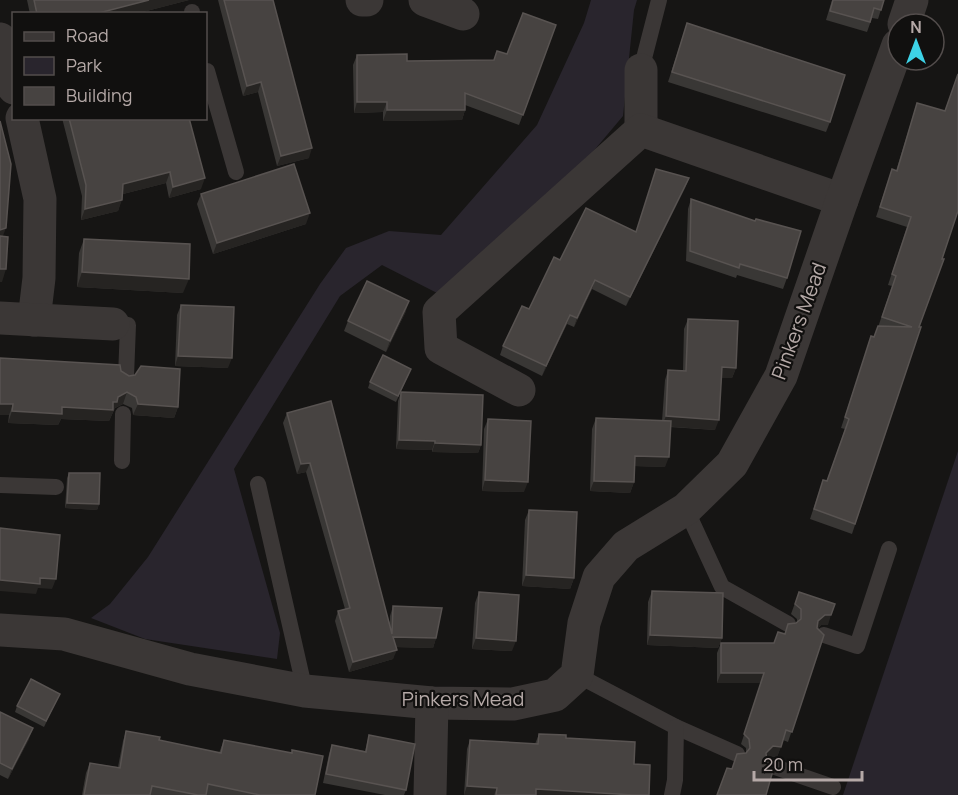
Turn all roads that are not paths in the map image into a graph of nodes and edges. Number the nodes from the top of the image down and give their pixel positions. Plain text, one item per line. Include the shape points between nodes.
1 (362, 0) edge
2 (367, 0) edge
3 (425, 0) edge
4 (659, 0) edge
5 (463, 14) dead end
6 (641, 70) joint
7 (207, 72) edge
8 (888, 72) edge
9 (25, 120) edge
10 (641, 130) junction
11 (236, 172) dead end
12 (842, 200) junction
13 (0, 318) edge
14 (34, 320) junction
15 (112, 324) joint
16 (126, 377) edge
17 (519, 390) dead end
18 (123, 414) edge
19 (122, 461) dead end
20 (258, 484) dead end
21 (0, 485) edge
22 (56, 487) dead end
23 (686, 509) junction
24 (890, 549) dead end
25 (788, 624) edge
26 (0, 630) edge
27 (824, 635) edge
28 (577, 675) junction
29 (305, 691) junction
30 (432, 703) junction
31 (676, 727) junction
32 (737, 754) edge
33 (772, 766) edge
34 (833, 787) dead end
35 (430, 795) edge
36 (672, 795) edge

1 - 2 street
3 - 5 street
4 - 6 lane
6 - 10 street
7 - 11 lane
8 - 12 street, Pinkers Mead
9 - 14 street via 40,199
10 - 12 street
10 - 17 street via 439,312 441,348
12 - 23 street, Pinkers Mead via 781,376 732,464
13 - 14 street
14 - 15 street
15 - 16 lane via 128,325
18 - 19 lane
20 - 29 lane
21 - 22 lane
23 - 25 lane via 722,587
23 - 28 street, Pinkers Mead via 626,546 600,576 584,623
24 - 27 lane via 857,646
26 - 29 street, Pinkers Mead via 64,634 190,669
28 - 30 street, Pinkers Mead via 555,695 513,704
28 - 31 lane
29 - 30 street, Pinkers Mead
30 - 35 street
31 - 32 lane
31 - 36 lane
33 - 34 lane

